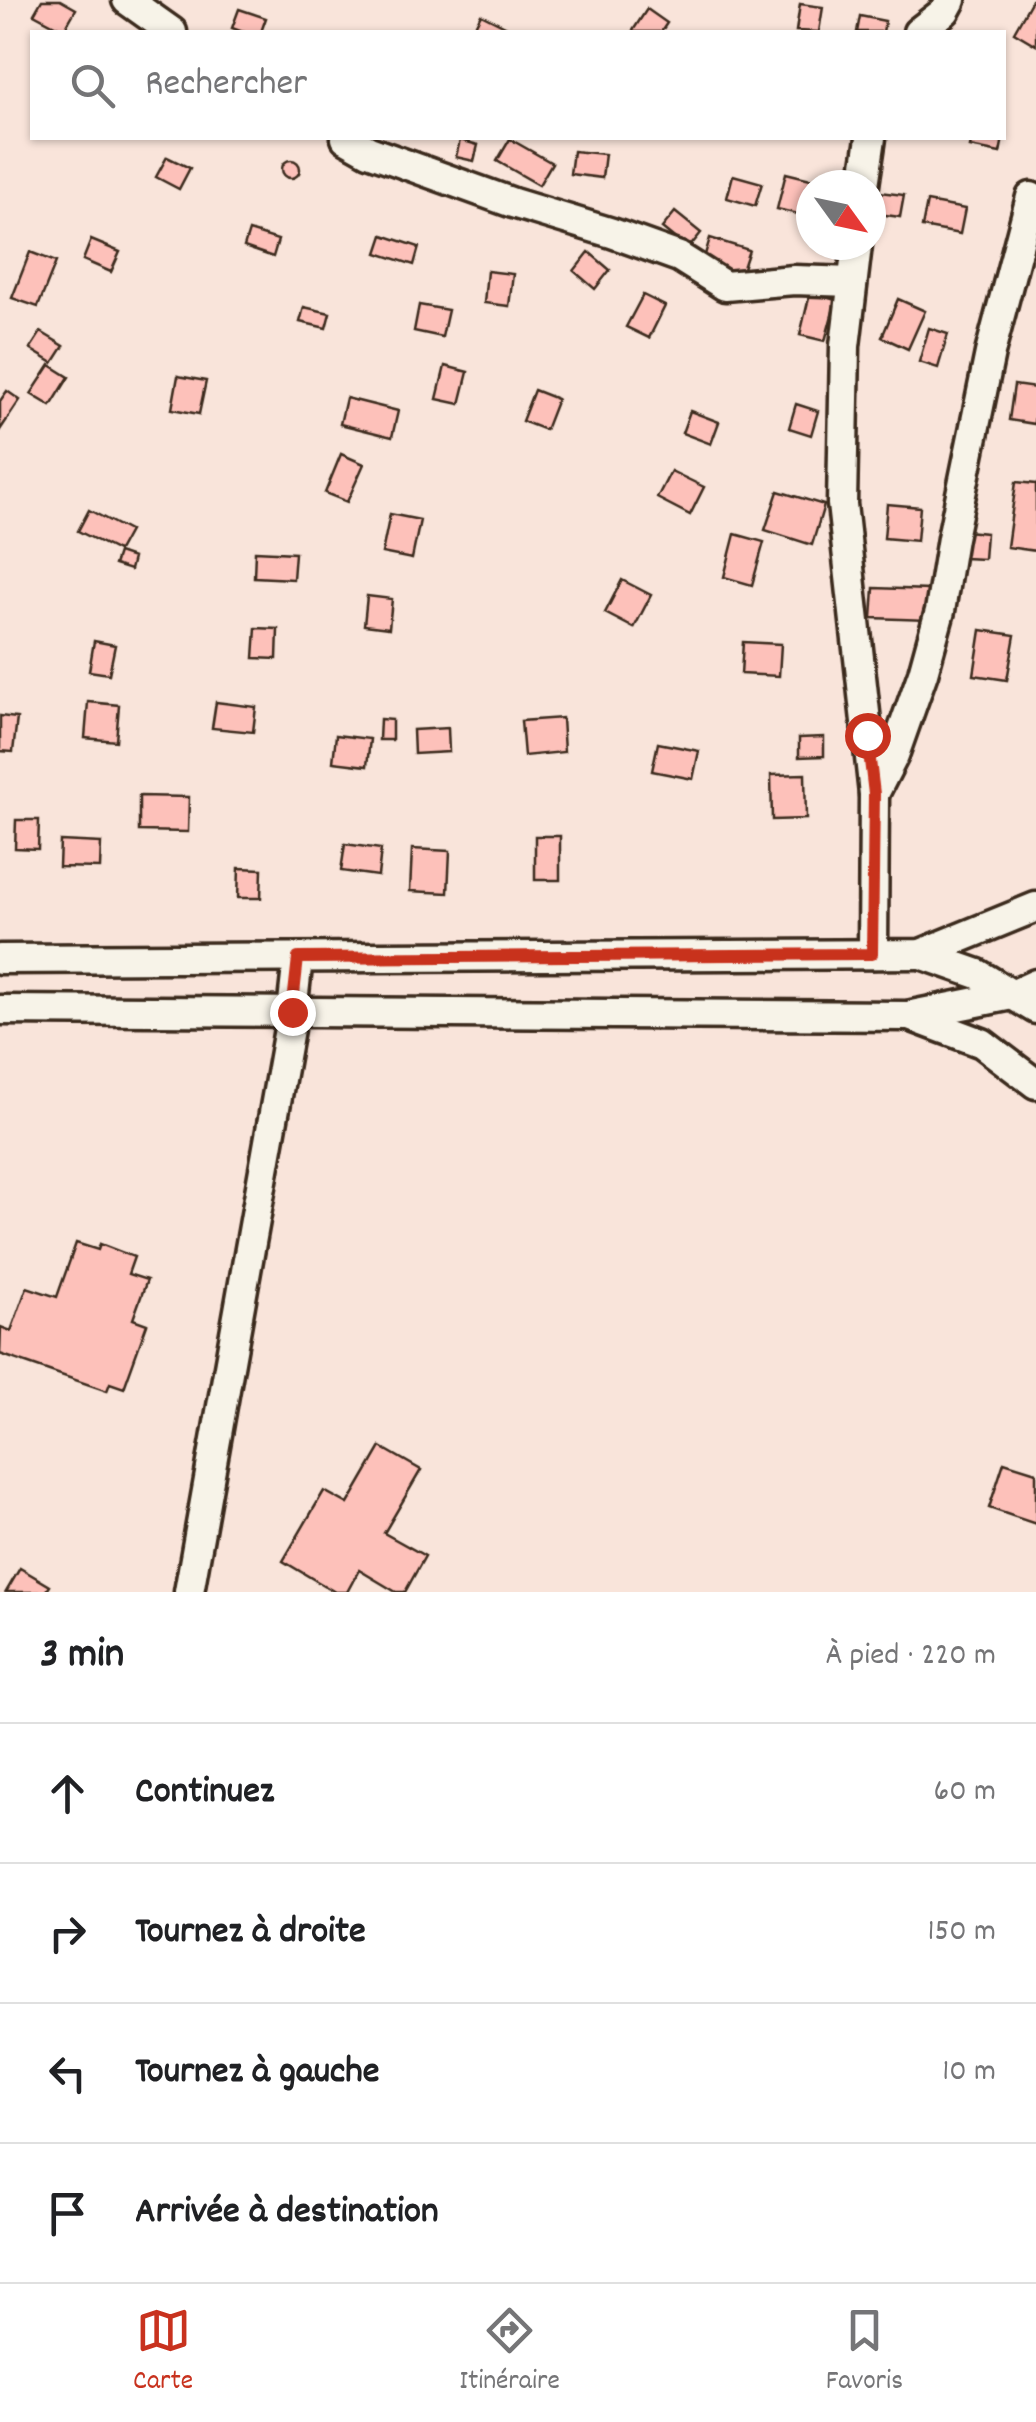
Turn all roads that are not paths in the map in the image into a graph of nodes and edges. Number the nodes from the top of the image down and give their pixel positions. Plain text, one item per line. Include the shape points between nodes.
1 (127, 0) edge
2 (951, 0) edge
3 (169, 30) edge
4 (920, 30) edge
5 (349, 140) edge
6 (871, 140) edge
7 (866, 170) edge
8 (1031, 198) dead end
9 (855, 260) edge
10 (852, 282) junction
11 (874, 794) junction
12 (1036, 907) edge
13 (872, 954) junction
14 (922, 954) junction
15 (298, 958) junction
16 (0, 959) edge
17 (1028, 996) edge
18 (0, 1010) edge
19 (292, 1012) junction
20 (910, 1016) junction
21 (1036, 1084) edge
22 (189, 1592) edge

1 - 3 street
2 - 4 street
5 - 10 street via 513,204 680,256 725,286
6 - 7 street
8 - 11 street via 990,354 940,611 894,755
9 - 10 street
10 - 11 street via 842,504
11 - 13 street
12 - 14 street
13 - 14 street
13 - 15 street
14 - 17 street
15 - 16 street
15 - 19 street
17 - 20 street
18 - 19 street
19 - 20 street
19 - 22 street
20 - 21 street via 982,1043

